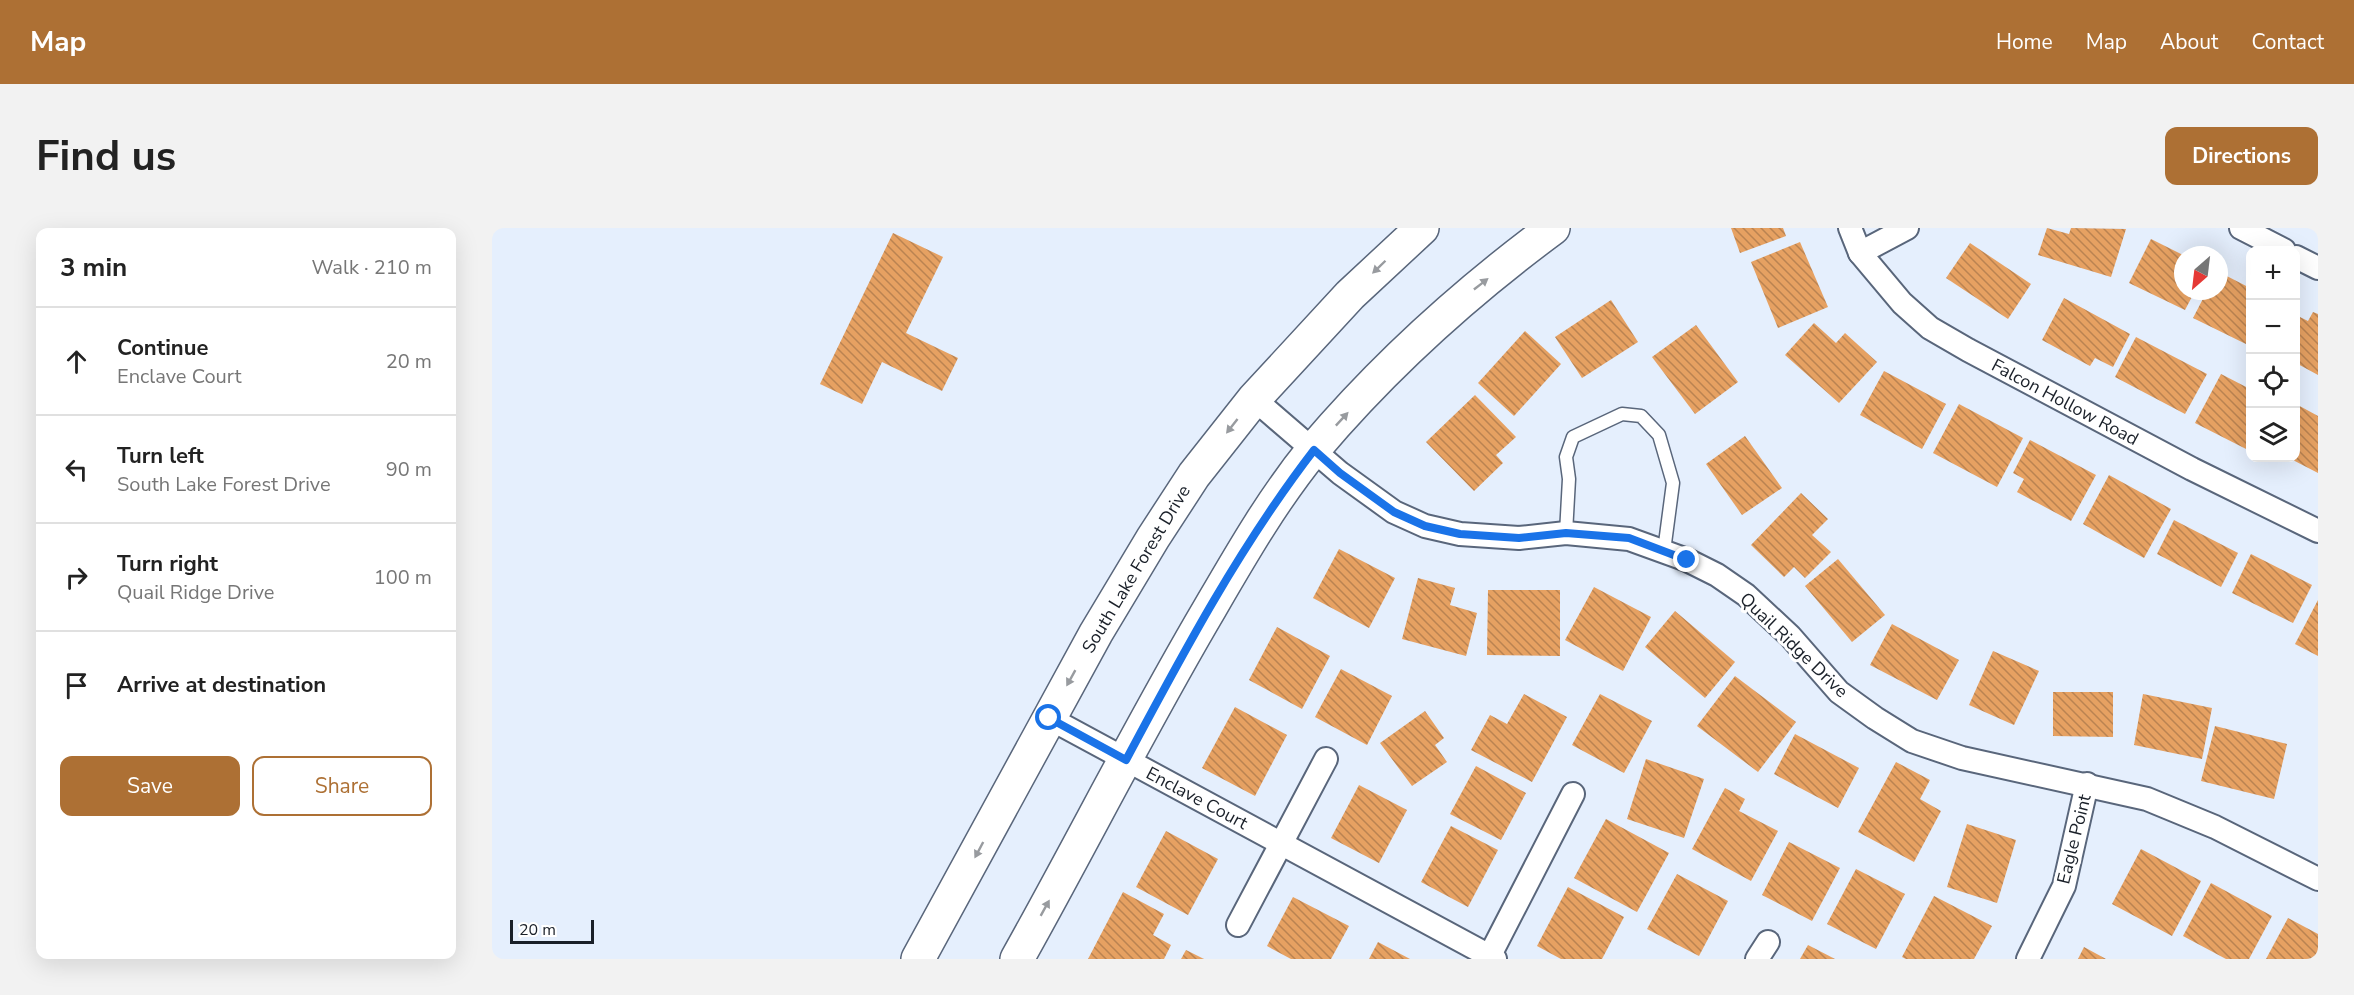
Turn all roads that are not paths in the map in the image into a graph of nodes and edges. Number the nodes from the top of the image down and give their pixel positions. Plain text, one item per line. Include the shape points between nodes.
1 (1422, 228) edge
2 (1552, 228) edge
3 (1850, 228) edge
4 (1907, 228) edge
5 (2241, 228) edge
6 (2276, 246) edge
7 (1860, 253) junction
8 (2300, 259) edge
9 (2318, 268) edge
10 (1254, 399) junction
11 (1314, 450) junction
12 (2318, 531) edge
13 (1566, 533) junction
14 (1664, 551) junction
15 (1049, 718) junction
16 (1326, 759) dead end
17 (1126, 760) junction
18 (2087, 784) junction
19 (1573, 794) dead end
20 (1283, 844) junction
21 (2318, 879) edge
22 (1238, 925) dead end
23 (1491, 958) edge
24 (918, 959) edge
25 (1017, 959) edge
26 (2028, 959) edge

1 -> 10 main road, South Lake Forest Drive via 1350,295
11 -> 2 main road via 1439,318
3 - 7 street, Falcon Hollow Road
4 - 7 street
5 - 6 street
7 - 12 street, Falcon Hollow Road via 1902,303 1930,328 2192,469
8 - 9 street
10 - 11 street, Quail Ridge Drive
10 -> 15 main road, South Lake Forest Drive via 1194,475 1153,538
11 - 13 street, Quail Ridge Drive via 1394,512 1425,526 1460,534 1519,538
11 - 17 main road via 1256,530 1179,660
13 - 14 street, Quail Ridge Drive via 1629,538
13 - 14 lane via 1566,457 1573,437 1622,414 1641,416 1659,435 1673,483
14 - 18 street, Quail Ridge Drive via 1716,575 1746,595 1790,636 1839,692 1912,741 1962,758
15 - 17 street, Enclave Court
15 -> 24 main road, South Lake Forest Drive
16 - 20 street
17 - 20 street, Enclave Court
25 -> 17 main road
18 - 21 street, Quail Ridge Drive via 2147,798
18 - 26 street, Eagle Point via 2064,886
19 - 23 street, Enclave Court
20 - 22 street
20 - 23 street, Enclave Court

